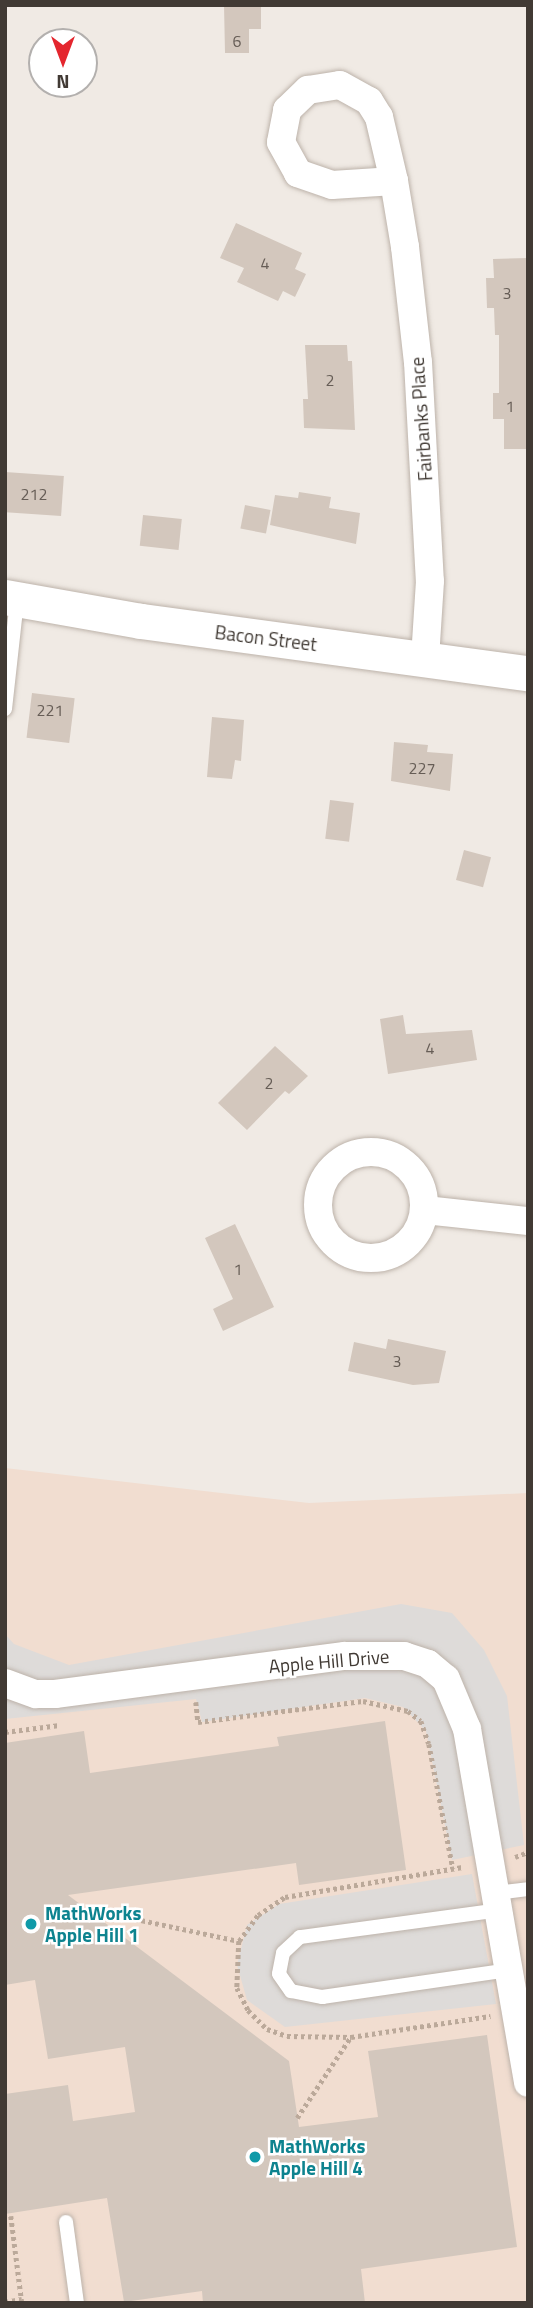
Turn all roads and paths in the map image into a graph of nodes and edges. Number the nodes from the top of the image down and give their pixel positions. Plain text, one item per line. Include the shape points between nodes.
1 (394, 181) dead end
2 (11, 599) edge
3 (425, 659) junction
4 (528, 673) edge
5 (5, 709) edge
6 (425, 1210) dead end
7 (528, 1221) edge
8 (5, 1683) edge
9 (184, 1700) dead end
10 (71, 1723) dead end
11 (5, 1732) edge
12 (528, 1852) edge
13 (491, 1862) junction
14 (453, 1869) junction
15 (528, 1889) edge
16 (498, 1901) junction
17 (80, 1907) dead end
18 (510, 1970) junction
19 (351, 2037) dead end
20 (528, 2083) edge
21 (297, 2118) dead end
22 (11, 2216) dead end
23 (66, 2222) dead end
24 (22, 2301) edge
25 (5, 2302) edge
26 (77, 2303) edge

1 - 3 street, Fairbanks Place via 414,322 426,468 430,581
2 - 3 street, Bacon Street
2 - 5 lane
3 - 4 street, Bacon Street
6 - 7 street
8 - 13 street, Apple Hill Drive via 55,1695 345,1656 404,1656 428,1664 446,1679 467,1728
9 - 14 path via 196,1699 198,1722 363,1701 408,1711 421,1721 429,1744
10 - 11 path
12 - 13 path
13 - 14 path
13 - 16 street, Apple Hill Drive
14 - 17 path via 285,1897 258,1915 239,1941
15 - 16 lane
16 - 18 street, Apple Hill Drive
16 - 18 lane via 300,1937 283,1952 279,1974 291,1991 322,1997
18 - 20 street, Apple Hill Drive
19 - 21 path
22 - 24 path
23 - 26 lane
24 - 25 path

